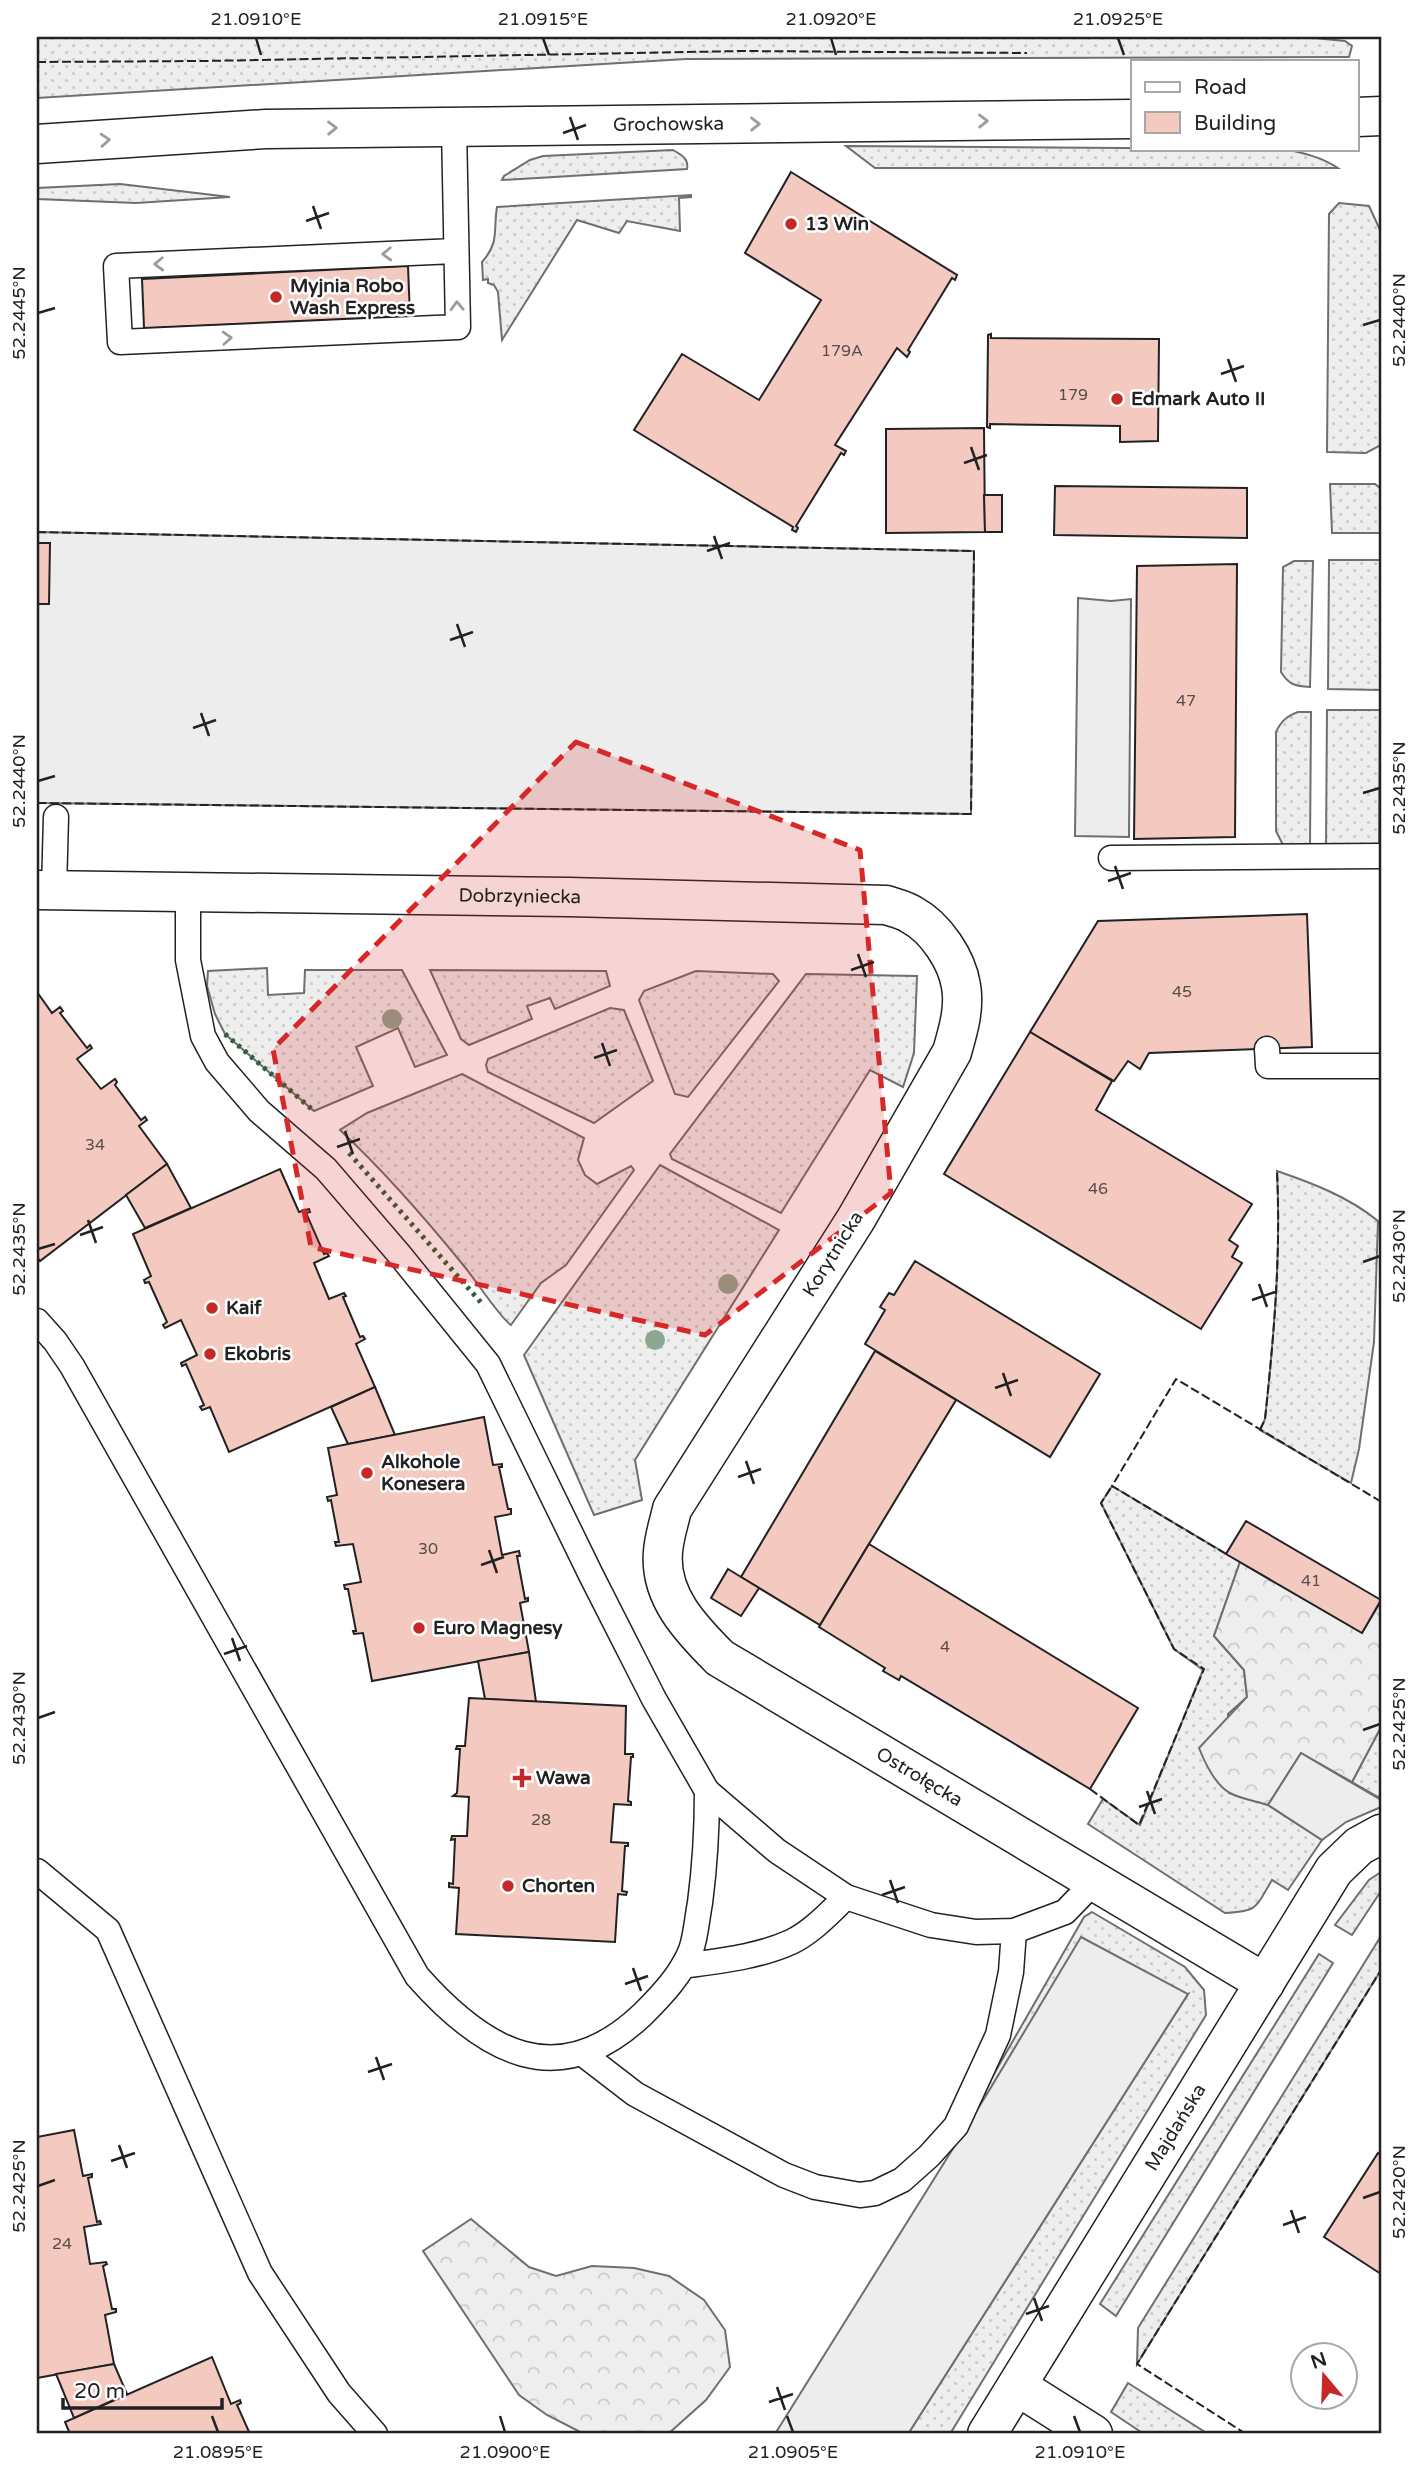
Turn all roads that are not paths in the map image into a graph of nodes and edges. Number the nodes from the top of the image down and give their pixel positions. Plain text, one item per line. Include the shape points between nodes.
1 (1381, 116) edge
2 (1358, 117) edge
3 (1131, 119) edge
4 (454, 127) junction
5 (37, 144) edge
6 (455, 251) junction
7 (56, 817) dead end
8 (1381, 856) edge
9 (1111, 858) dead end
10 (45, 890) edge
11 (188, 892) junction
12 (961, 986) joint
13 (1267, 1049) dead end
14 (1381, 1066) edge
15 (37, 1321) edge
16 (672, 1509) joint
17 (707, 1791) junction
18 (1381, 1834) edge
19 (37, 1871) edge
20 (1094, 1882) junction
21 (846, 1897) junction
22 (1014, 1931) junction
23 (683, 1966) junction
24 (1265, 1983) junction
25 (583, 2053) junction
26 (1017, 2386) junction
27 (375, 2434) edge
28 (987, 2434) edge
29 (1093, 2434) edge

1 - 2 street
4 -> 3 street, Grochowska
5 -> 4 street, Grochowska via 266,129
4 - 6 lane
6 -> 6 lane via 116,266 120,342 458,327
7 - 10 lane
8 - 9 lane
10 - 11 street, Dobrzyniecka
11 - 12 street, Dobrzyniecka via 886,905 913,915 939,938
11 - 17 lane via 188,960 203,1036 217,1062 259,1111 326,1169 488,1364 648,1686
12 - 16 street, Korytnicka via 961,1021 941,1074 856,1219
13 - 14 lane via 1268,1066
15 - 25 lane via 72,1366 417,1976 439,2002 499,2047 540,2058
16 - 20 street, Ostrołęcka via 663,1549 663,1572 671,1597 689,1627 720,1658
17 - 21 lane via 777,1851
17 - 23 lane via 707,1851 692,1948
18 - 24 street, Majdańska via 1359,1846 1334,1870
19 - 27 lane via 108,1930 260,2273 340,2393
20 - 22 lane via 1065,1912
20 - 24 street, Ostrołęcka
21 - 22 lane via 931,1925 976,1932
21 - 23 lane via 792,1941 730,1959
22 - 25 lane via 998,2035 956,2126 902,2180 875,2193 815,2187 783,2175 635,2094
23 - 25 lane via 622,2034
24 - 26 street, Majdańska
26 - 28 street, Majdańska
26 - 29 street

